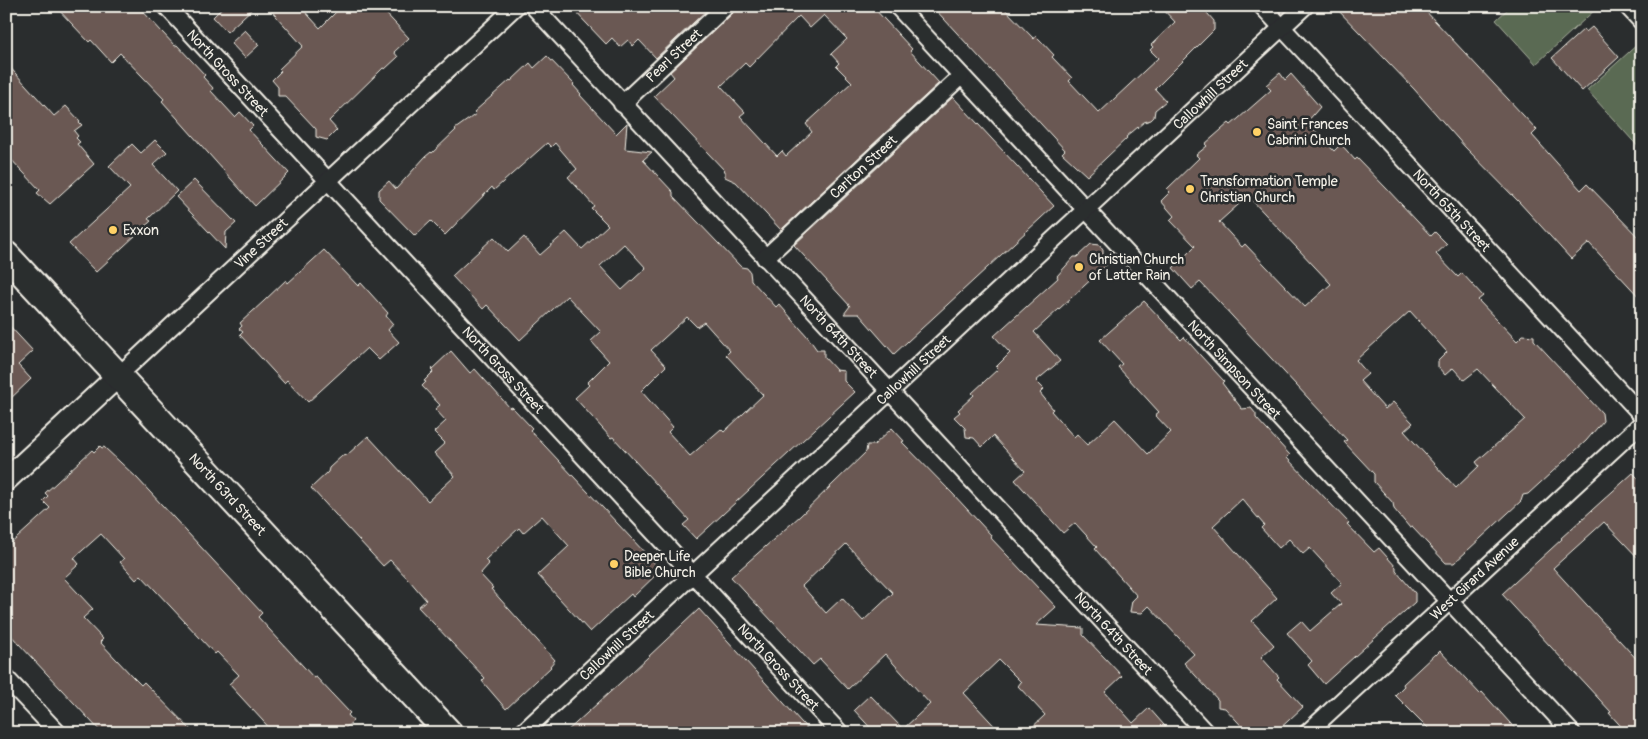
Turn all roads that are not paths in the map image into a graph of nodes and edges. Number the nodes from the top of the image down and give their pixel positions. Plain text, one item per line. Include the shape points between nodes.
1 (166, 6) edge
2 (516, 6) edge
3 (533, 6) edge
4 (726, 6) edge
5 (897, 6) edge
6 (1262, 6) edge
7 (1305, 6) edge
8 (1627, 6) edge
9 (1642, 22) edge
10 (1282, 28) junction
11 (961, 76) junction
12 (622, 104) junction
13 (328, 181) junction
14 (1086, 210) junction
15 (6, 255) edge
16 (765, 258) junction
17 (118, 376) junction
18 (890, 392) junction
19 (1642, 415) edge
20 (1642, 424) edge
21 (6, 480) edge
22 (693, 574) junction
23 (1449, 601) junction
24 (6, 678) edge
25 (58, 733) edge
26 (449, 733) edge
27 (522, 733) edge
28 (840, 733) edge
29 (1206, 733) edge
30 (1307, 733) edge
31 (1572, 733) edge

1 - 13 street, North Gross Street
2 - 13 street, Vine Street
3 - 12 street, North 64th Street
4 - 12 street, Pearl Street
5 - 11 street, North Simpson Street
6 - 10 street, North 65th Street
7 - 10 street, Callowhill Street
8 - 9 street
10 - 14 street, Callowhill Street
10 - 19 street, North 65th Street
11 - 14 street, North Simpson Street
11 - 16 street, Carlton Street
12 - 16 street, North 64th Street
13 - 17 street, Vine Street
13 - 22 street, North Gross Street
14 - 18 street, Callowhill Street
14 - 23 street, North Simpson Street
15 - 17 main road, North 63rd Street
16 - 18 street, North 64th Street
17 - 21 street, Vine Street
17 - 26 main road, North 63rd Street
18 - 22 street, Callowhill Street
18 - 29 street, North 64th Street
20 - 23 street, West Girard Avenue
22 - 27 street, Callowhill Street
22 - 28 street, North Gross Street
23 - 30 street, West Girard Avenue
23 - 31 street, North Simpson Street
24 - 25 street

